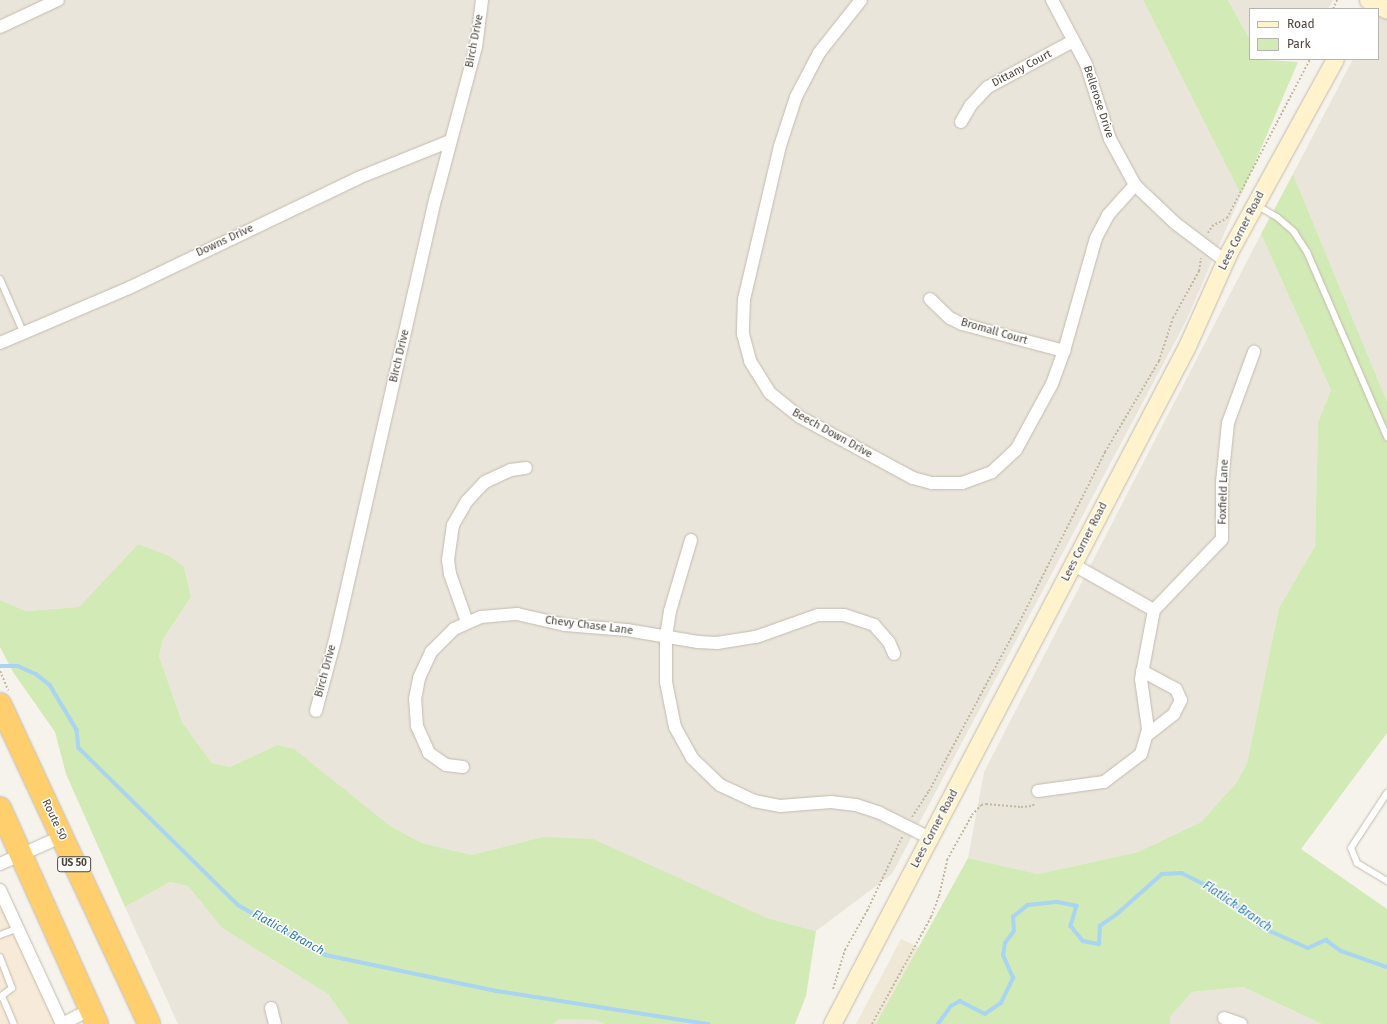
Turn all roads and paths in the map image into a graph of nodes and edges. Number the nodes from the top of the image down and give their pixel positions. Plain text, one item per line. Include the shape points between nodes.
1 (58, 0) edge
2 (482, 0) edge
3 (861, 0) edge
4 (1052, 0) edge
5 (1367, 0) edge
6 (1387, 10) edge
7 (0, 27) edge
8 (1073, 42) junction
9 (1309, 60) edge
10 (1334, 60) edge
11 (961, 122) dead end
12 (450, 141) junction
13 (1135, 185) junction
14 (1255, 204) junction
15 (1202, 243) junction
16 (1225, 261) junction
17 (0, 279) edge
18 (930, 299) dead end
19 (24, 334) junction
20 (0, 343) edge
21 (1064, 351) junction
22 (1254, 352) dead end
23 (1387, 437) edge
24 (526, 468) dead end
25 (691, 540) dead end
26 (1074, 565) junction
27 (1154, 610) junction
28 (466, 622) junction
29 (666, 637) junction
30 (894, 654) dead end
31 (0, 670) edge
32 (1142, 670) junction
33 (6, 700) edge
34 (316, 711) dead end
35 (1147, 734) junction
36 (464, 767) dead end
37 (1038, 791) joint
38 (1387, 793) edge
39 (0, 808) edge
40 (906, 827) junction
41 (61, 837) junction
42 (930, 838) junction
43 (21, 854) junction
44 (0, 864) edge
45 (1387, 881) edge
46 (0, 890) edge
47 (18, 928) junction
48 (0, 936) edge
49 (0, 957) edge
50 (832, 991) dead end
51 (1, 997) edge
52 (271, 1008) dead end
53 (93, 1017) edge
54 (1224, 1018) dead end
55 (14, 1024) edge
56 (62, 1024) edge
57 (149, 1024) edge
58 (275, 1024) edge
59 (832, 1024) edge
60 (872, 1024) edge
61 (1241, 1024) edge

1 - 7 street
2 - 12 street, Birch Drive via 476,46
3 - 21 street, Beech Down Drive via 834,32 810,69 796,97 782,140 742,316 747,352 759,378 784,406 800,417 913,478 932,483 952,484 972,481 992,472 1016,450 1052,384
4 - 8 street, Bellerose Drive
5 - 6 street
8 - 11 street, Dittany Court via 988,87 971,105
8 - 13 street, Bellerose Drive via 1086,64 1110,139
9 - 15 path via 1227,218 1212,226
10 - 14 street, Lees Corner Road
12 - 19 street, Downs Drive via 358,178 131,287
12 - 34 street, Birch Drive via 335,640
13 - 15 street, Bellerose Drive via 1175,223
13 - 21 street, Beech Down Drive via 1108,215 1096,238
14 - 16 street, Lees Corner Road
14 - 23 lane via 1277,217 1294,232 1307,252
15 - 16 street, Bellerose Drive
15 - 40 path via 1200,271 1173,318 1159,361 1106,452 930,791
16 - 26 street, Lees Corner Road via 1187,346
17 - 19 lane
18 - 21 street, Bromall Court via 950,318 962,324
19 - 20 street, Downs Drive
22 - 27 street, Foxfield Lane via 1228,422 1222,482 1222,539
24 - 28 street via 511,470 485,482 467,501 454,525 448,560
25 - 29 street via 670,611
26 - 27 street
26 - 42 street, Lees Corner Road
27 - 32 street
28 - 29 street, Chevy Chase Lane via 487,616 517,614 565,625 627,630
28 - 36 street, Chevy Chase Lane via 454,629 431,652 419,678 415,699 417,726 429,753 446,765
29 - 30 street, Chevy Chase Lane via 698,642 736,641 756,637 818,615 844,615 874,625 889,642
29 - 40 street via 666,682 672,716 686,749 710,777 730,791 754,801 780,806 831,802 850,804 874,811
31 - 33 path
32 - 35 street
32 - 35 street via 1176,689 1181,700 1174,714
33 - 41 highway, Route 50 / US 50
35 - 37 street via 1141,754 1104,782
37 - 60 path via 1033,806 986,804 981,805 972,815 947,860 933,911
38 - 45 lane via 1350,848 1357,863
39 - 43 highway
40 - 42 street
40 - 50 path via 867,911 845,950
41 - 43 street
41 - 57 highway, Route 50 / US 50
42 - 59 street, Lees Corner Road
43 - 44 street
43 - 53 highway
46 - 47 street
47 - 48 lane
47 - 56 street
49 - 51 lane via 12,982 8,992
51 - 55 lane
52 - 58 street
53 - 56 street
54 - 61 street

